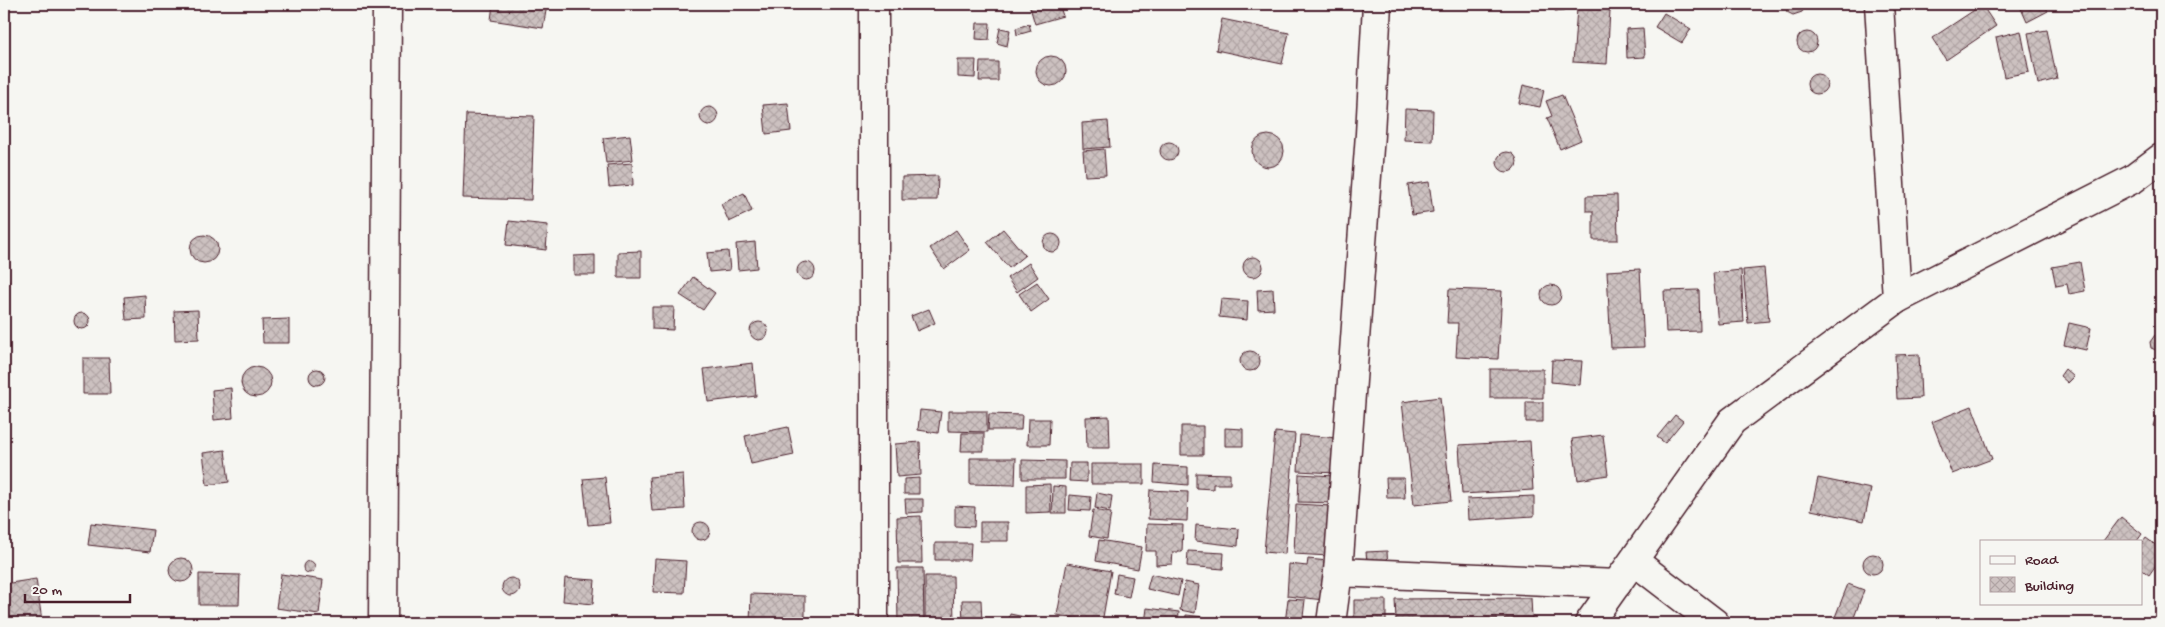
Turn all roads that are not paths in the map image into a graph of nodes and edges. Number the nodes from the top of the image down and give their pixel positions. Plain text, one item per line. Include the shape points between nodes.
1 (387, 4) edge
2 (874, 4) edge
3 (1377, 4) edge
4 (1879, 4) edge
5 (2161, 158) edge
6 (1896, 299) junction
7 (1634, 561) junction
8 (1338, 572) junction
9 (1617, 584) junction
10 (383, 623) edge
11 (874, 623) edge
12 (1330, 623) edge
13 (1589, 623) edge
14 (1715, 623) edge

1 - 10 street
2 - 11 street
3 - 8 street
4 - 6 street
5 - 6 street via 2133,179
6 - 7 street via 1732,421
7 - 9 street
7 - 14 street
8 - 9 street
8 - 12 street
9 - 13 street

